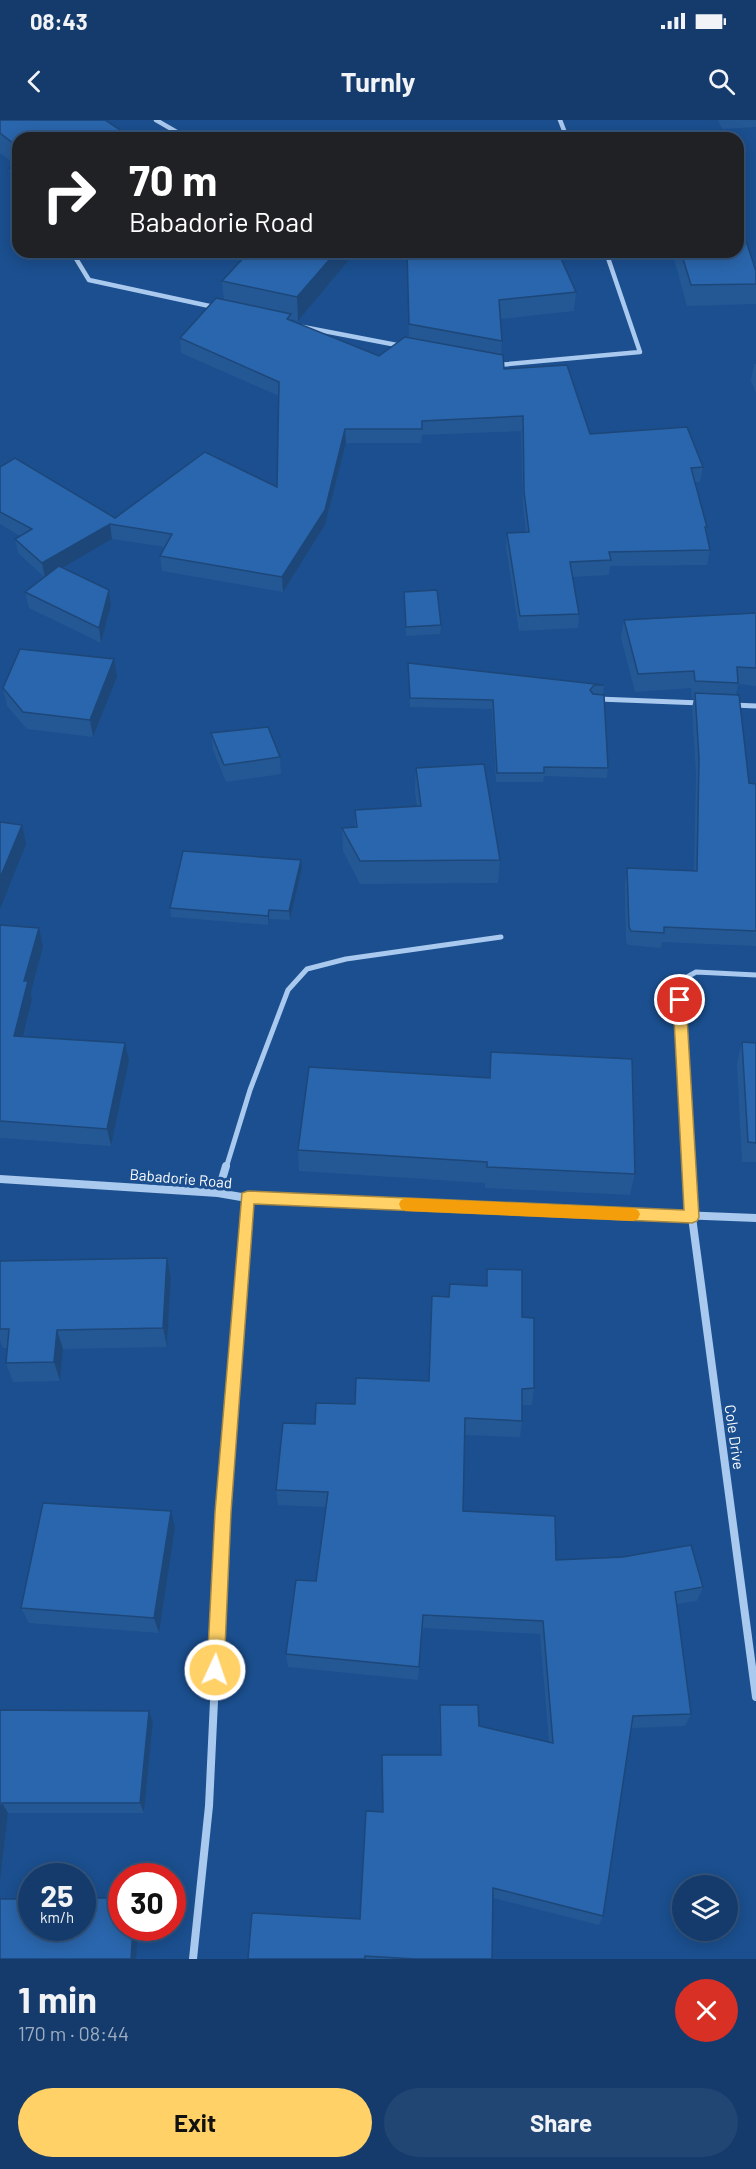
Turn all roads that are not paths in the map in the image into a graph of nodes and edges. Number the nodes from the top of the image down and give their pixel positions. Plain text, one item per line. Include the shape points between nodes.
1 (156, 120) edge
2 (177, 132) edge
3 (76, 258) edge
4 (608, 258) edge
5 (215, 307) edge
6 (296, 325) edge
7 (408, 347) edge
8 (487, 363) edge
9 (594, 699) edge
10 (710, 704) edge
11 (721, 704) edge
12 (756, 706) edge
13 (501, 937) dead end
14 (756, 975) edge
15 (0, 1179) edge
16 (218, 1192) junction
17 (248, 1198) junction
18 (692, 1217) junction
19 (756, 1218) edge
20 (756, 1697) edge
21 (193, 1959) edge

1 - 2 street
3 - 5 street via 89,280
4 - 8 street via 640,352
6 - 7 street
9 - 10 street
11 - 12 street
13 - 16 street via 346,958 307,969 288,990 250,1089
14 - 18 street, Cole Drive via 696,972 680,981
15 - 16 street, Babadorie Road
16 - 17 street, Babadorie Road
17 - 18 street, Babadorie Road
17 - 21 street via 223,1512 209,1806
18 - 19 street, Babadorie Road
18 - 20 street, Cole Drive

